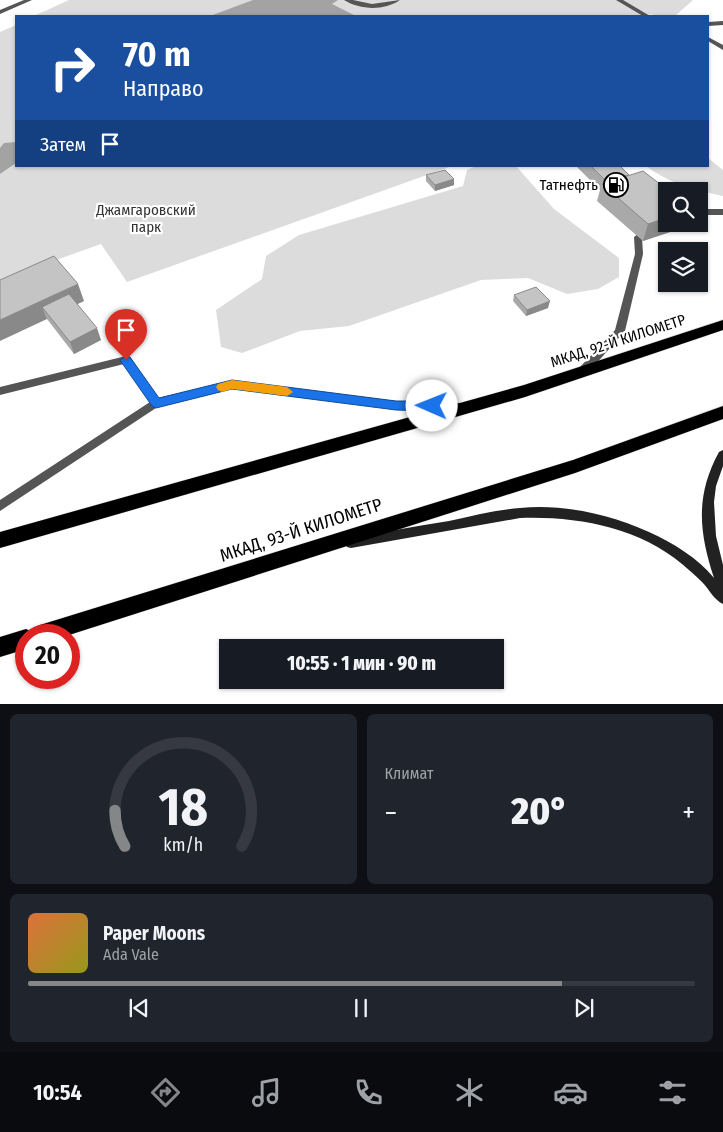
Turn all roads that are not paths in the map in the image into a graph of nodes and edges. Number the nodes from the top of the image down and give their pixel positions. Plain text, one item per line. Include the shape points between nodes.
1 (28, 0) edge
2 (347, 0) edge
3 (397, 0) edge
4 (619, 0) edge
5 (0, 12) edge
6 (645, 15) edge
7 (723, 22) edge
8 (709, 24) edge
9 (709, 40) edge
10 (723, 48) edge
11 (708, 212) edge
12 (723, 212) edge
13 (638, 237) dead end
14 (723, 325) edge
15 (583, 371) junction
16 (0, 391) edge
17 (156, 403) junction
18 (468, 407) junction
19 (723, 412) edge
20 (723, 456) edge
21 (0, 506) edge
22 (0, 540) edge
23 (308, 550) junction
24 (723, 585) edge
25 (723, 598) edge
26 (75, 624) edge
27 (15, 642) edge
28 (0, 647) edge

1 - 5 lane
2 - 3 lane via 374,7
4 - 6 lane
7 - 8 lane
9 - 10 lane
11 - 12 lane
13 - 15 lane via 639,254 620,331
14 - 15 highway, МКАД, 92-Й КИЛОМЕТР
15 - 18 highway, МКАД, 92-Й КИЛОМЕТР
16 - 17 lane via 126,360
17 - 18 lane via 232,385 396,405
17 - 21 lane
18 - 22 highway
19 - 23 highway, МКАД, 93-Й КИЛОМЕТР via 575,466
20 - 24 main road via 710,486 708,517 713,556
23 - 25 main road via 521,513 563,513 633,530 665,546 696,566
23 - 26 highway, МКАД, 93-Й КИЛОМЕТР
27 - 28 highway

